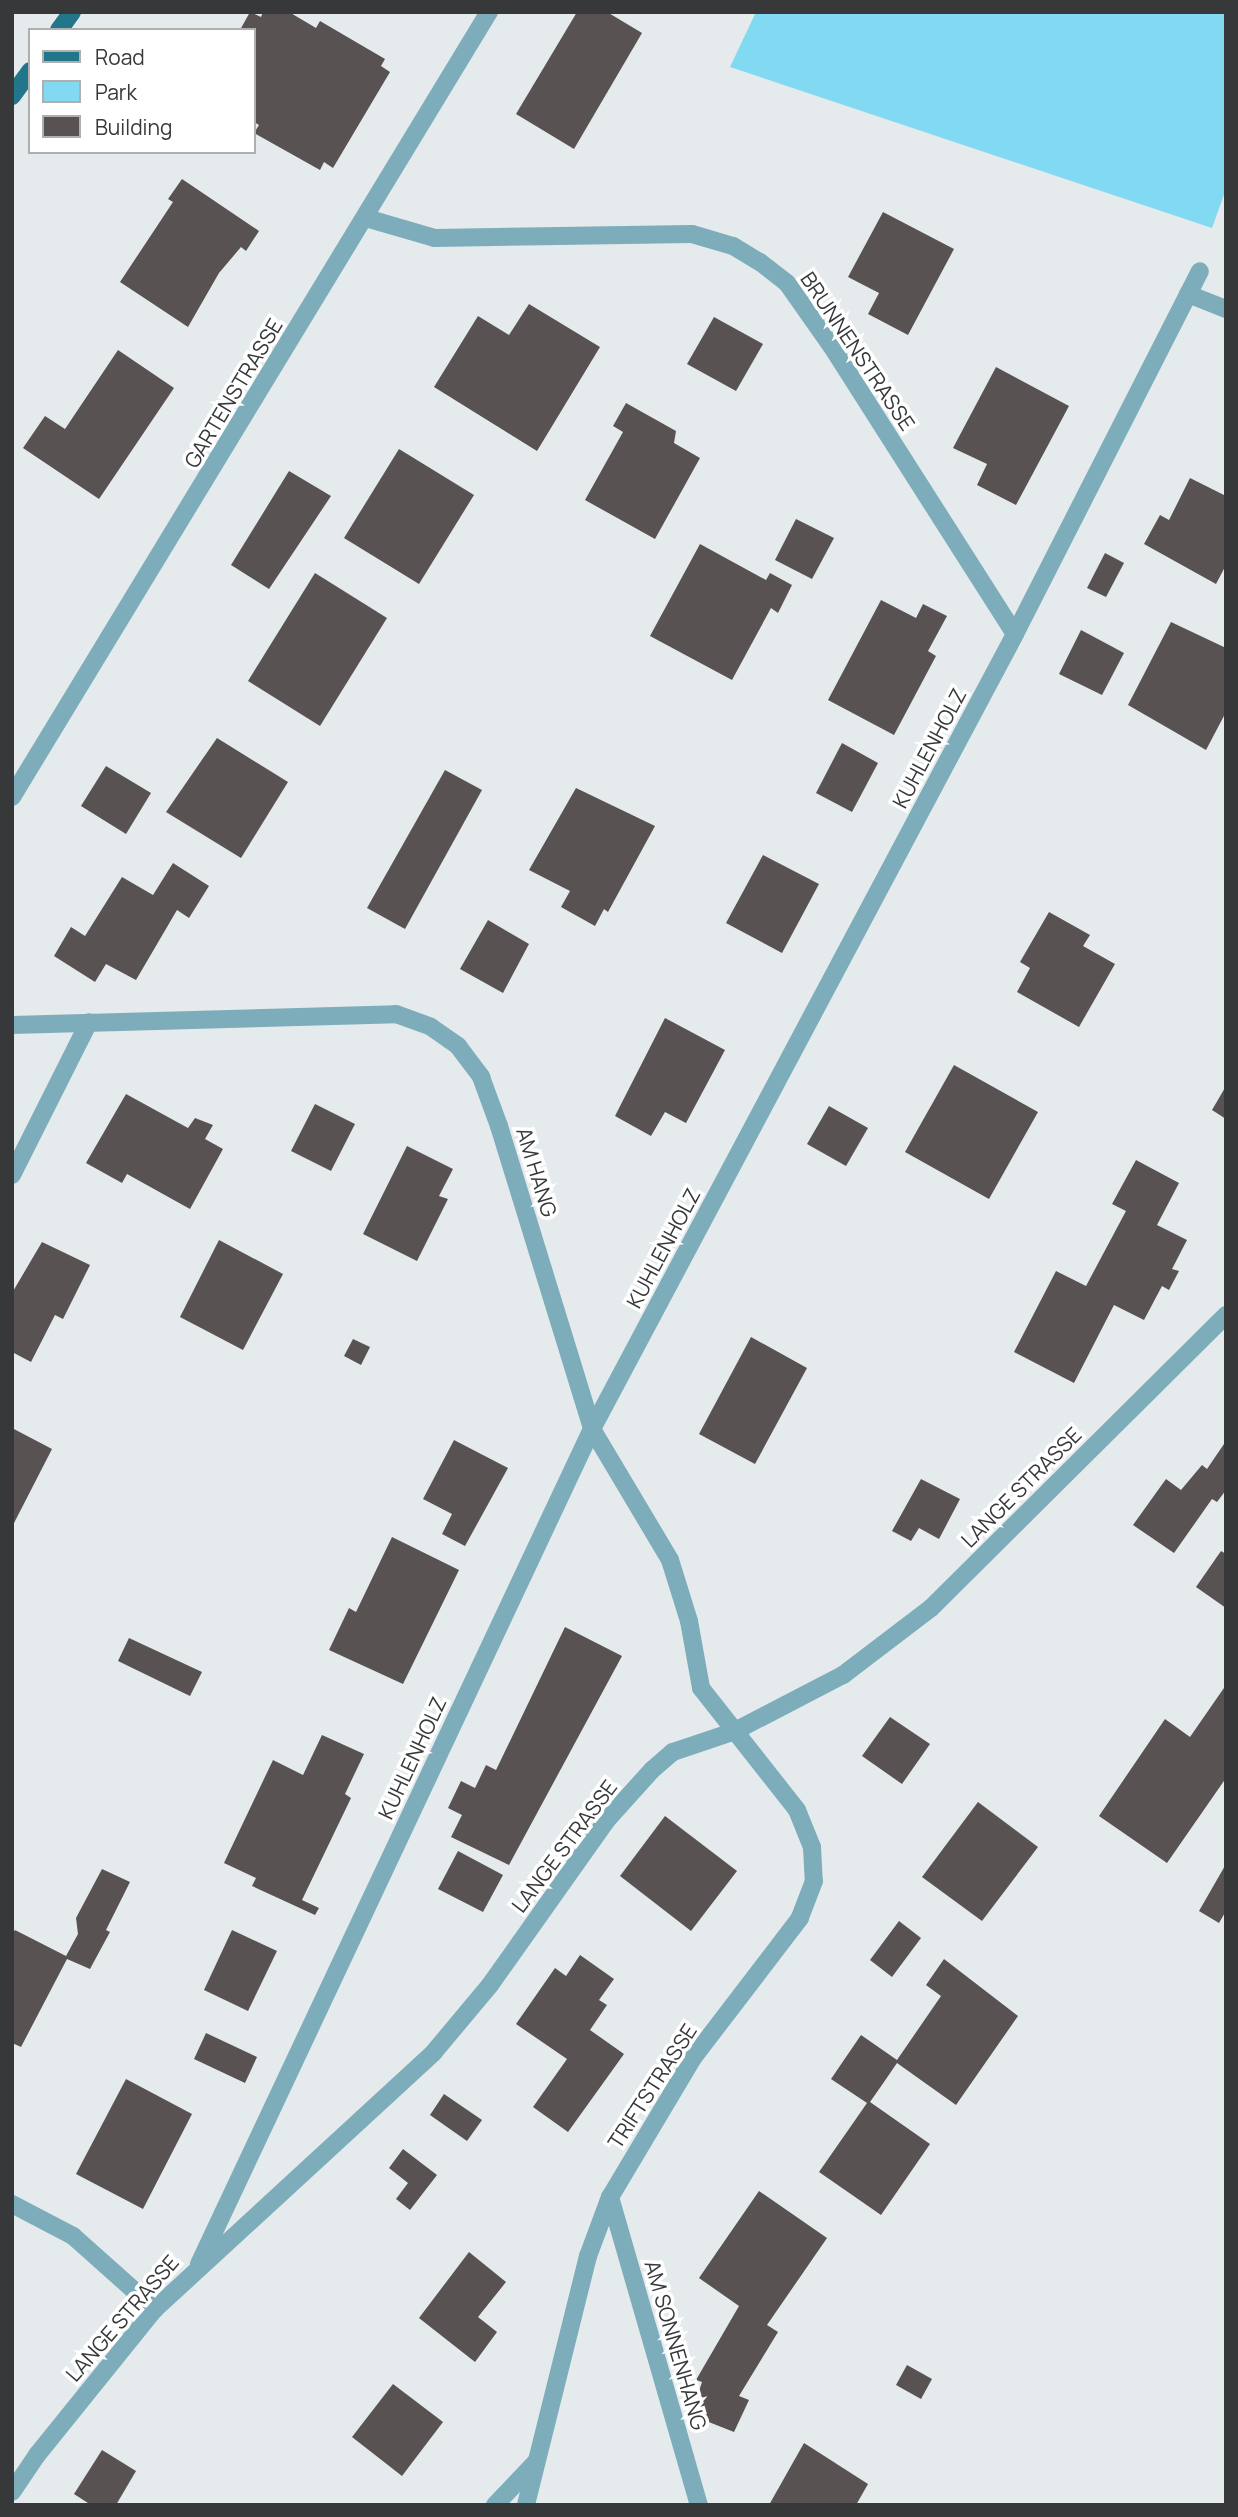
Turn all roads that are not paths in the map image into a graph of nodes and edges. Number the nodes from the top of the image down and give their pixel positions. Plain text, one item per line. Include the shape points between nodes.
1 (72, 12) edge
2 (489, 12) edge
3 (60, 28) edge
4 (28, 74) edge
5 (12, 96) edge
6 (366, 219) junction
7 (1200, 271) dead end
8 (1188, 294) junction
9 (1226, 309) edge
10 (1016, 634) junction
11 (12, 797) edge
12 (89, 1022) junction
13 (12, 1025) edge
14 (12, 1175) edge
15 (1226, 1315) edge
16 (592, 1429) junction
17 (735, 1731) junction
18 (610, 2197) junction
19 (12, 2204) edge
20 (199, 2264) junction
21 (155, 2309) junction
22 (535, 2463) junction
23 (12, 2492) edge
24 (495, 2505) edge
25 (526, 2505) edge
26 (699, 2505) edge

1 - 3 main road
2 - 6 street, GARTENSTRASSE
4 - 5 main road
6 - 10 street, BRUNNENSTRASSE via 435,238 692,234 733,246 760,261 787,284 832,348
6 - 11 street, GARTENSTRASSE
7 - 8 street, KUHLENHOLZ
8 - 9 street
8 - 10 street, KUHLENHOLZ
10 - 16 street, KUHLENHOLZ
12 - 13 street, AM HANG
12 - 14 street
12 - 16 street, AM HANG via 396,1014 431,1027 458,1046 481,1077 499,1126
15 - 17 street, LANGE STRASSE via 931,1608 843,1675
16 - 17 street, AM HANG via 670,1560 689,1621 701,1688
16 - 20 street, KUHLENHOLZ
17 - 18 street, TRIFTSTRASSE via 797,1810 812,1847 814,1881 800,1918 693,2058
17 - 20 street, LANGE STRASSE via 673,1752 652,1770 606,1821 490,1985 434,2052
18 - 22 street, TRIFTSTRASSE via 588,2256
18 - 26 street, AM SONNENHANG
19 - 21 street via 73,2236
20 - 21 street, LANGE STRASSE
21 - 23 street, LANGE STRASSE
22 - 24 street
22 - 25 street, TRIFTSTRASSE

